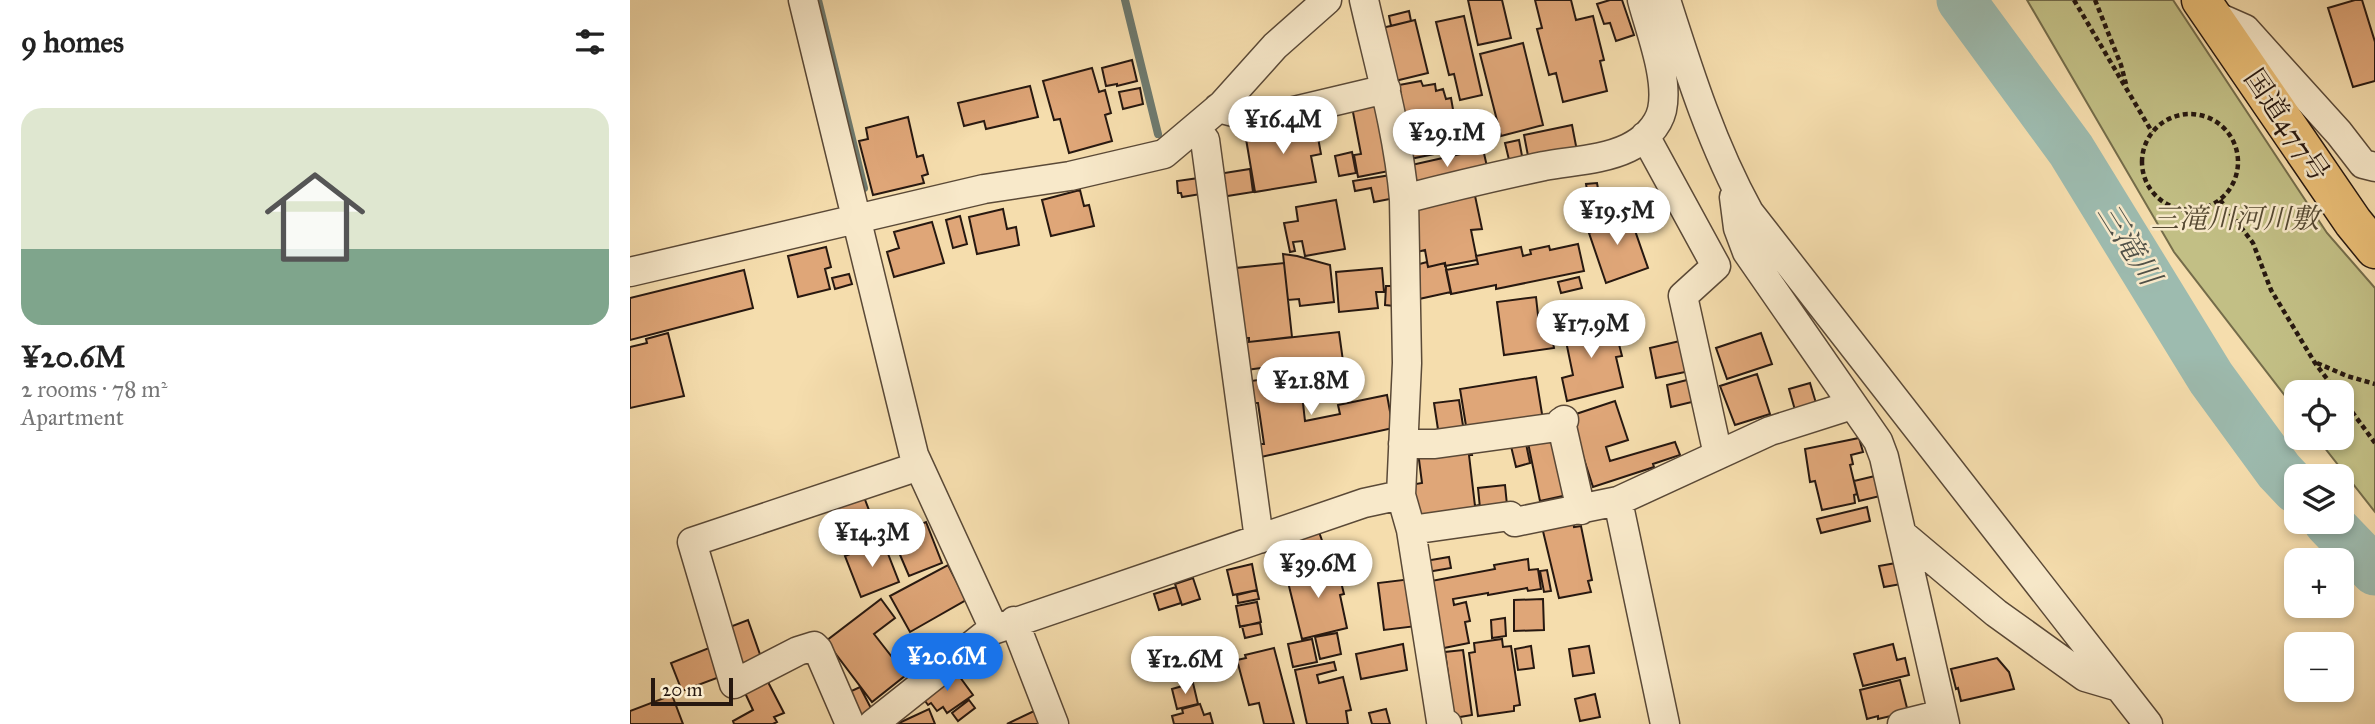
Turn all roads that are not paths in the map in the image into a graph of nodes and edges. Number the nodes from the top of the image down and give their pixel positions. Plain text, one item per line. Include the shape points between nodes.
1 (803, 0) edge
2 (1327, 0) edge
3 (1364, 0) edge
4 (1642, 0) edge
5 (1666, 0) edge
6 (2206, 7) edge
7 (1386, 89) junction
8 (1218, 108) junction
9 (1195, 129) junction
10 (1645, 136) junction
11 (2375, 167) edge
12 (1731, 180) junction
13 (1404, 199) junction
14 (856, 218) junction
15 (2375, 249) edge
16 (630, 272) edge
17 (1852, 405) junction
18 (1403, 444) junction
19 (1718, 455) junction
20 (919, 466) junction
21 (1401, 495) junction
22 (1618, 501) junction
23 (1581, 510) junction
24 (1411, 530) junction
25 (1902, 534) junction
26 (1259, 539) junction
27 (1004, 625) junction
28 (2119, 687) junction
29 (1943, 719) edge
30 (1441, 723) edge
31 (850, 724) edge
32 (873, 724) edge
33 (1054, 724) edge
34 (1665, 724) edge
35 (1902, 724) edge
36 (2148, 724) edge

1 - 14 street
2 - 8 street via 1275,46
3 - 7 street
4 - 10 street via 1664,96 1662,112
5 - 12 street via 1690,78
6 - 11 street via 2245,29 2363,164
6 - 15 highway, 国道477号
7 - 8 street via 1260,119
7 - 13 street
8 - 9 street
9 - 14 street via 1164,154
9 - 26 street via 1205,140
10 - 13 street via 1620,152
10 - 19 street via 1716,266 1684,296
12 - 17 street via 1738,228 1747,251
12 - 28 street via 1759,226
13 - 18 street
14 - 16 street
14 - 20 street
17 - 19 street via 1770,431
17 - 25 street via 1878,441
18 - 21 street
18 - 23 street via 1467,440 1557,427 1563,421
19 - 22 street
20 - 27 street
20 - 31 street via 692,542 734,684 814,646
21 - 24 street
21 - 26 street
22 - 23 street
22 - 34 street
23 - 24 street via 1515,522 1510,516
24 - 30 street
25 - 28 street via 1996,612 2085,677
25 - 29 street
26 - 27 street
27 - 32 street
27 - 33 street
28 - 36 street
29 - 35 street

